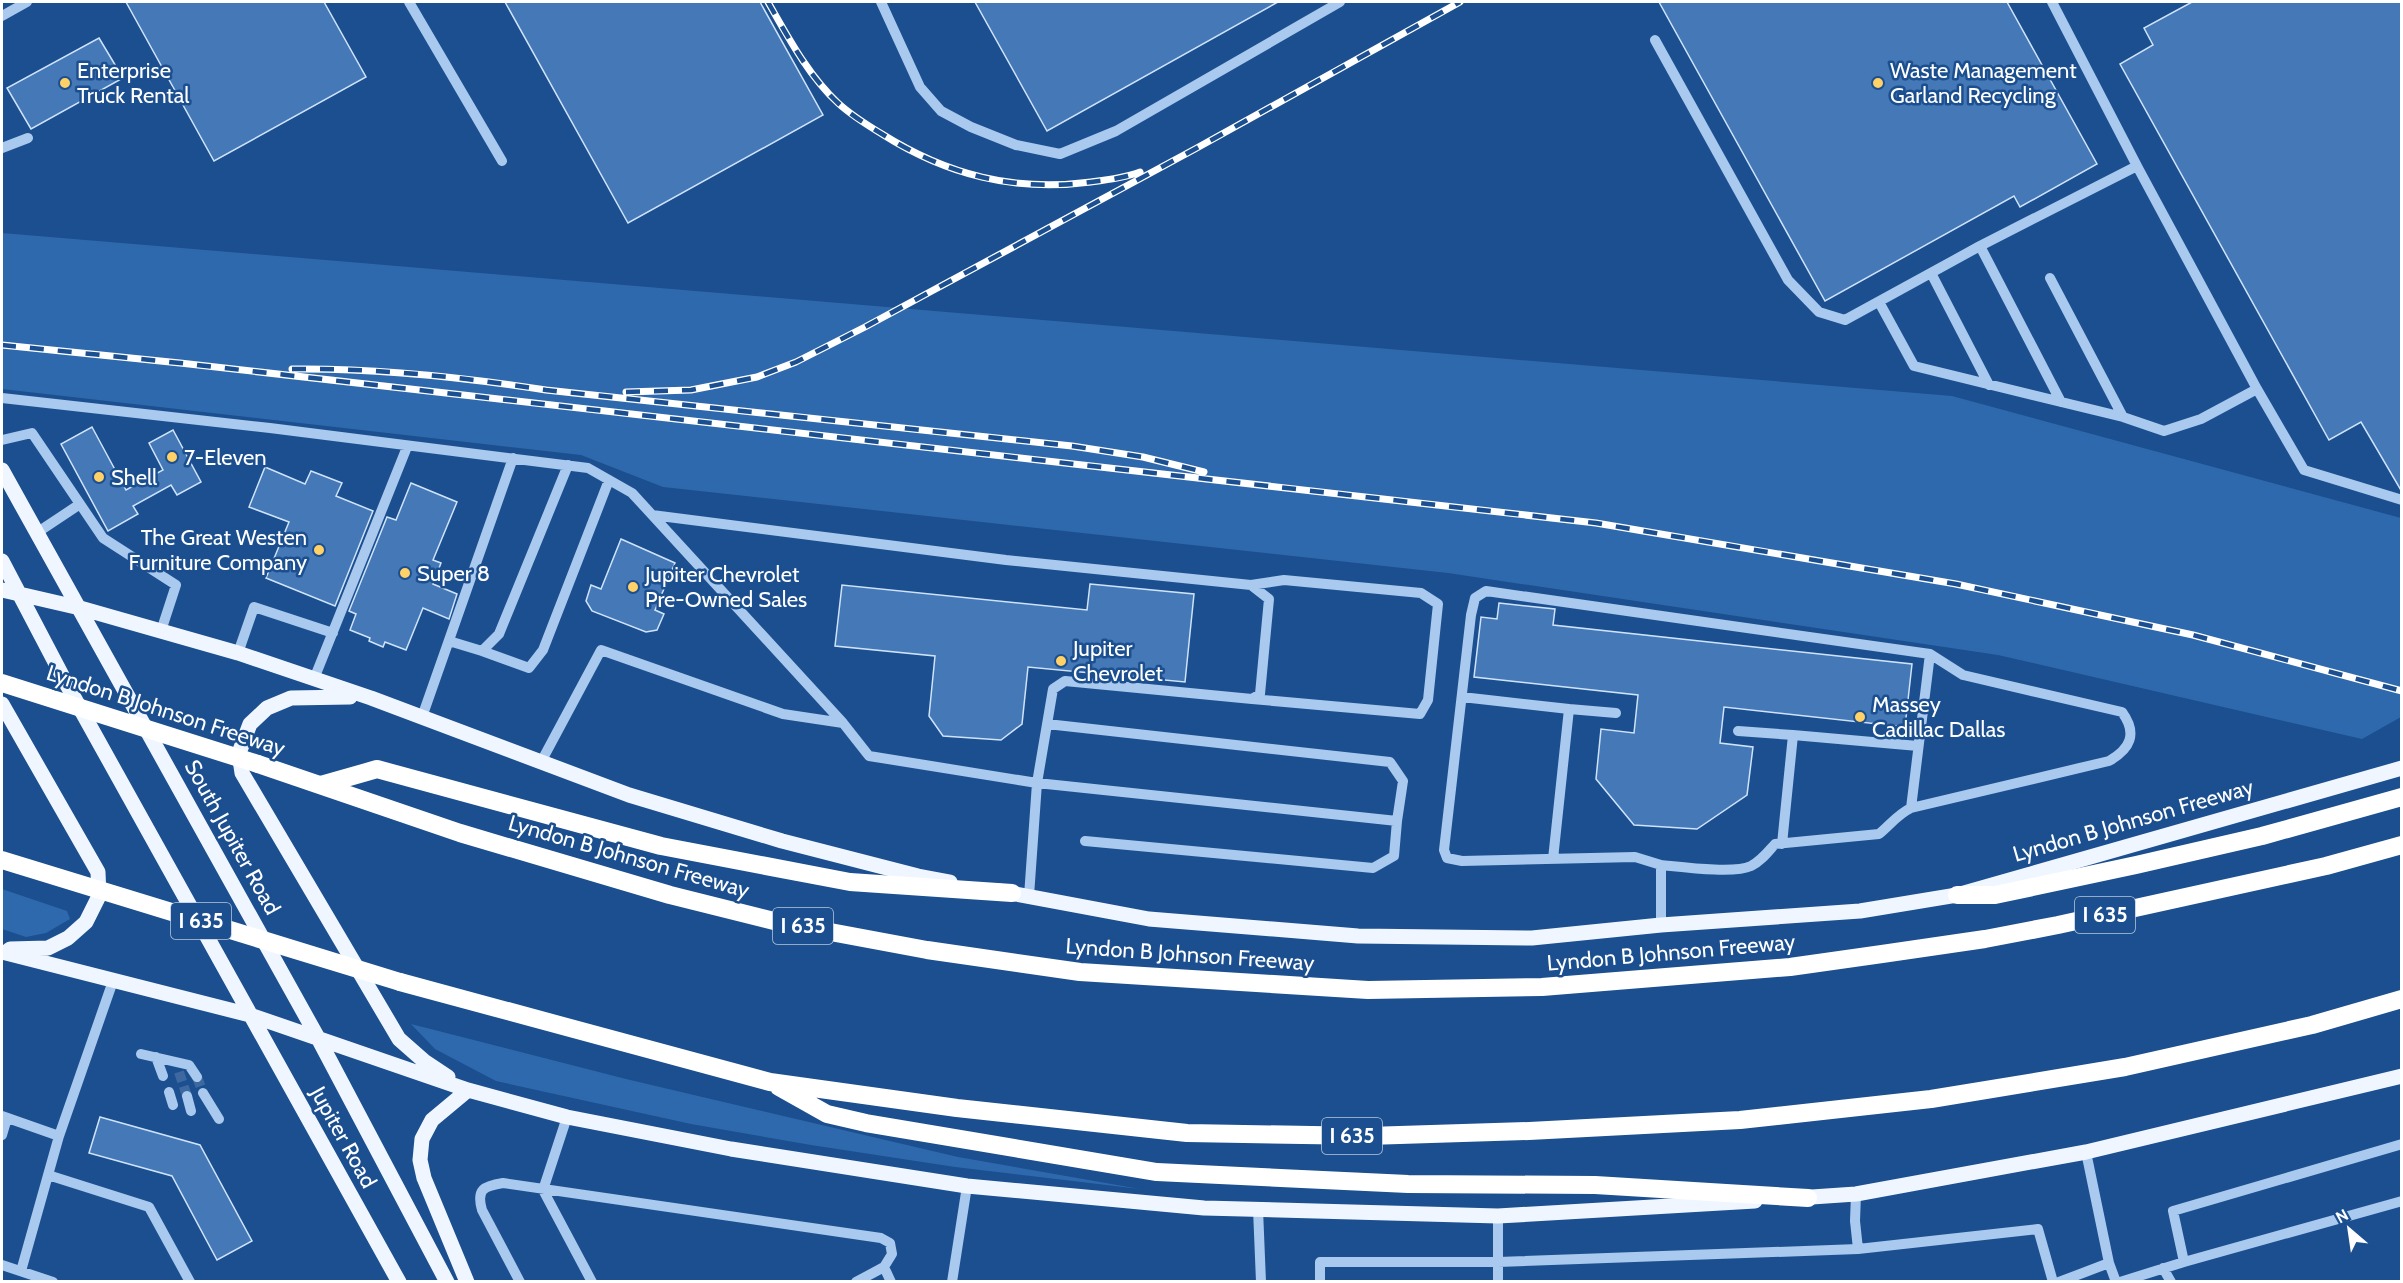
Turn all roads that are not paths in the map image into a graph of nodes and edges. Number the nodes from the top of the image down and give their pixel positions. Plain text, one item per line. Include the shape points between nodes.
1 (27, 2) edge
2 (409, 2) edge
3 (881, 2) edge
4 (1340, 2) edge
5 (2052, 2) edge
6 (2, 16) edge
7 (1655, 40) dead end
8 (28, 138) dead end
9 (2, 148) edge
10 (502, 161) dead end
11 (2137, 166) junction
12 (1980, 246) junction
13 (1931, 273) junction
14 (2050, 278) dead end
15 (1879, 302) junction
16 (1989, 385) junction
17 (2257, 389) junction
18 (2, 398) edge
19 (2061, 402) junction
20 (2123, 417) junction
21 (2, 440) edge
22 (407, 447) junction
23 (513, 458) junction
24 (568, 465) junction
25 (2, 470) edge
26 (609, 480) junction
27 (2402, 500) edge
28 (80, 504) junction
29 (652, 515) junction
30 (38, 532) junction
31 (2, 561) edge
32 (1251, 585) junction
33 (2, 590) edge
34 (18, 593) junction
35 (80, 608) junction
36 (161, 631) junction
37 (333, 633) junction
38 (449, 641) junction
39 (482, 651) junction
40 (238, 653) junction
41 (1930, 654) junction
42 (314, 679) junction
43 (2, 683) edge
44 (371, 698) junction
45 (1461, 698) junction
46 (1252, 699) junction
47 (2, 704) edge
48 (1569, 709) junction
49 (1617, 713) dead end
50 (422, 717) junction
51 (843, 723) junction
52 (1047, 724) junction
53 (1738, 731) dead end
54 (1793, 735) junction
55 (1918, 746) junction
56 (541, 762) junction
57 (2402, 768) edge
58 (1037, 783) junction
59 (321, 784) junction
60 (2402, 797) edge
61 (1911, 808) junction
62 (1397, 821) junction
63 (1084, 841) dead end
64 (1782, 844) junction
65 (2402, 845) edge
66 (1553, 859) junction
67 (2, 860) edge
68 (1661, 866) junction
69 (1021, 894) junction
70 (1957, 895) junction
71 (1661, 925) junction
72 (2, 951) edge
73 (113, 981) junction
74 (2402, 999) edge
75 (250, 1015) junction
76 (318, 1038) junction
77 (141, 1054) dead end
78 (156, 1057) junction
79 (174, 1061) junction
80 (179, 1072) tunnel mouth
81 (163, 1076) dead end
82 (2402, 1076) edge
83 (197, 1077) tunnel mouth
84 (770, 1082) junction
85 (468, 1090) junction
86 (169, 1092) dead end
87 (203, 1093) tunnel mouth
88 (187, 1096) tunnel mouth
89 (173, 1105) dead end
90 (191, 1111) dead end
91 (4, 1117) edge
92 (567, 1117) junction
93 (219, 1119) dead end
94 (2, 1135) edge
95 (59, 1136) junction
96 (2402, 1144) edge
97 (2086, 1152) junction
98 (48, 1175) junction
99 (967, 1185) junction
100 (543, 1190) junction
101 (1856, 1194) junction
102 (1808, 1198) junction
103 (2402, 1201) edge
104 (1258, 1209) junction
105 (1498, 1216) junction
106 (1858, 1249) junction
107 (1498, 1262) junction
108 (2184, 1262) junction
109 (2109, 1263) junction
110 (2, 1265) edge
111 (884, 1267) junction
112 (2163, 1268) junction
113 (21, 1271) junction
114 (53, 1281) edge
115 (190, 1281) edge
116 (399, 1281) edge
117 (447, 1281) edge
118 (467, 1281) edge
119 (520, 1281) edge
120 (592, 1281) edge
121 (856, 1281) edge
122 (891, 1281) edge
123 (952, 1281) edge
124 (1261, 1281) edge
125 (1320, 1281) edge
126 (1498, 1281) edge
127 (2053, 1281) edge
128 (2059, 1281) edge
129 (2118, 1281) edge
130 (2171, 1281) edge

1 - 6 street
2 - 10 street
3 - 4 street via 920,87 941,111 1016,145 1060,154 1116,131
5 - 11 street
7 - 15 street via 1788,280 1819,312 1845,320
8 - 9 street
11 - 12 street
11 - 17 street
12 - 13 street
12 - 19 street
13 - 15 street
13 - 16 street
14 - 20 street
15 - 16 street via 1914,366
16 - 19 street
17 - 20 street via 2201,420 2164,431
17 - 27 street via 2304,470
18 - 22 street
19 - 20 street
21 - 28 street via 32,433
22 - 23 street
22 - 37 street
23 - 24 street
23 - 38 street
24 - 26 street via 588,468
24 - 39 street via 500,634
25 - 30 main road, South Jupiter Road
26 - 29 street via 632,493
26 - 39 street via 543,650 529,668
28 - 30 street
28 - 36 street via 103,538 176,585
29 - 32 street via 1006,560
29 - 51 street
30 - 35 main road, South Jupiter Road
31 - 34 main road
32 - 46 street via 1269,599 1260,694
32 - 46 street via 1284,580 1421,593 1438,604 1428,700 1420,714
33 - 34 main road, Lyndon B Johnson Freeway
34 - 35 main road, Lyndon B Johnson Freeway
34 - 75 main road
35 - 36 main road, Lyndon B Johnson Freeway
35 - 76 main road, South Jupiter Road
36 - 40 main road, Lyndon B Johnson Freeway
37 - 40 street via 254,608
37 - 42 street
38 - 39 street
38 - 50 street
40 - 42 main road, Lyndon B Johnson Freeway
41 - 45 street via 1486,591 1475,598 1471,615
41 - 55 street
41 - 61 street via 1963,675 2122,712 2130,730 2130,742 2122,754 2109,761
42 - 44 main road, Lyndon B Johnson Freeway
43 - 59 highway, Lyndon B Johnson Freeway / I 635, bridge
44 - 50 main road, Lyndon B Johnson Freeway
44 - 85 main road via 291,698 267,708 250,724 238,753 242,773 399,1039
45 - 48 street
45 - 66 street via 1444,850 1447,858
46 - 52 street via 1065,681 1053,689
47 - 72 main road via 98,872 99,896 86,921 68,938 48,948
48 - 49 street
48 - 66 street
50 - 56 main road, Lyndon B Johnson Freeway
51 - 56 street via 783,714 601,650
51 - 58 street via 869,756
52 - 58 street
52 - 62 street via 1390,762 1403,781
53 - 54 street
54 - 55 street
54 - 64 street
55 - 61 street
56 - 69 main road, Lyndon B Johnson Freeway via 629,795 782,841 918,876
57 - 70 main road, Lyndon B Johnson Freeway
58 - 62 street
58 - 69 street
59 - 65 highway, Lyndon B Johnson Freeway / I 635 via 460,833 669,895 794,925 927,950 1080,972 1368,990 1542,987 1779,968 1871,956 2058,925 2326,866
59 - 69 highway via 377,768 661,846 850,882
60 - 70 highway via 2262,836 2147,862 1995,895
61 - 64 street via 1899,813 1879,834
62 - 63 street via 1394,856 1373,868
64 - 68 street via 1775,844 1748,868
66 - 68 street via 1635,857
67 - 84 highway, I 635, bridge via 400,982
68 - 71 street
69 - 71 main road, Lyndon B Johnson Freeway via 1149,919 1358,936 1532,938
70 - 71 main road, Lyndon B Johnson Freeway via 1860,911
72 - 73 main road
73 - 75 main road
73 - 95 street
74 - 84 highway, I 635 via 2312,1025 2125,1067 1931,1099 1740,1120 1529,1131 1368,1136 1187,1133 957,1108
75 - 76 main road
75 - 116 main road, Jupiter Road
76 - 85 main road
76 - 117 main road, Jupiter Road
77 - 78 street
78 - 79 street
78 - 81 street
79 - 80 street
79 - 83 street via 189,1065
82 - 97 main road
84 - 102 highway via 827,1114 1157,1172 1408,1184 1595,1185
85 - 92 main road
85 - 118 main road via 432,1120 422,1138 420,1160 430,1195
86 - 89 street
87 - 93 street
88 - 90 street
91 - 94 street
91 - 95 street
92 - 99 main road via 731,1149
92 - 100 street
95 - 98 street
96 - 108 street via 2173,1210
97 - 101 main road
97 - 109 street
98 - 113 street
98 - 115 street via 149,1208
99 - 104 main road via 1204,1208
99 - 123 street
100 - 111 street via 881,1238 890,1243 892,1254
100 - 119 street via 503,1183 482,1190 479,1198
100 - 120 street
101 - 102 main road
101 - 106 street
102 - 105 main road
103 - 108 street
104 - 105 main road
104 - 124 street
105 - 107 street
106 - 107 street
106 - 127 street via 2038,1229
107 - 125 street via 1320,1262
107 - 126 street
108 - 112 street
109 - 128 street
109 - 129 street
110 - 113 street
111 - 121 street
111 - 122 street
112 - 129 street
112 - 130 street
113 - 114 street

